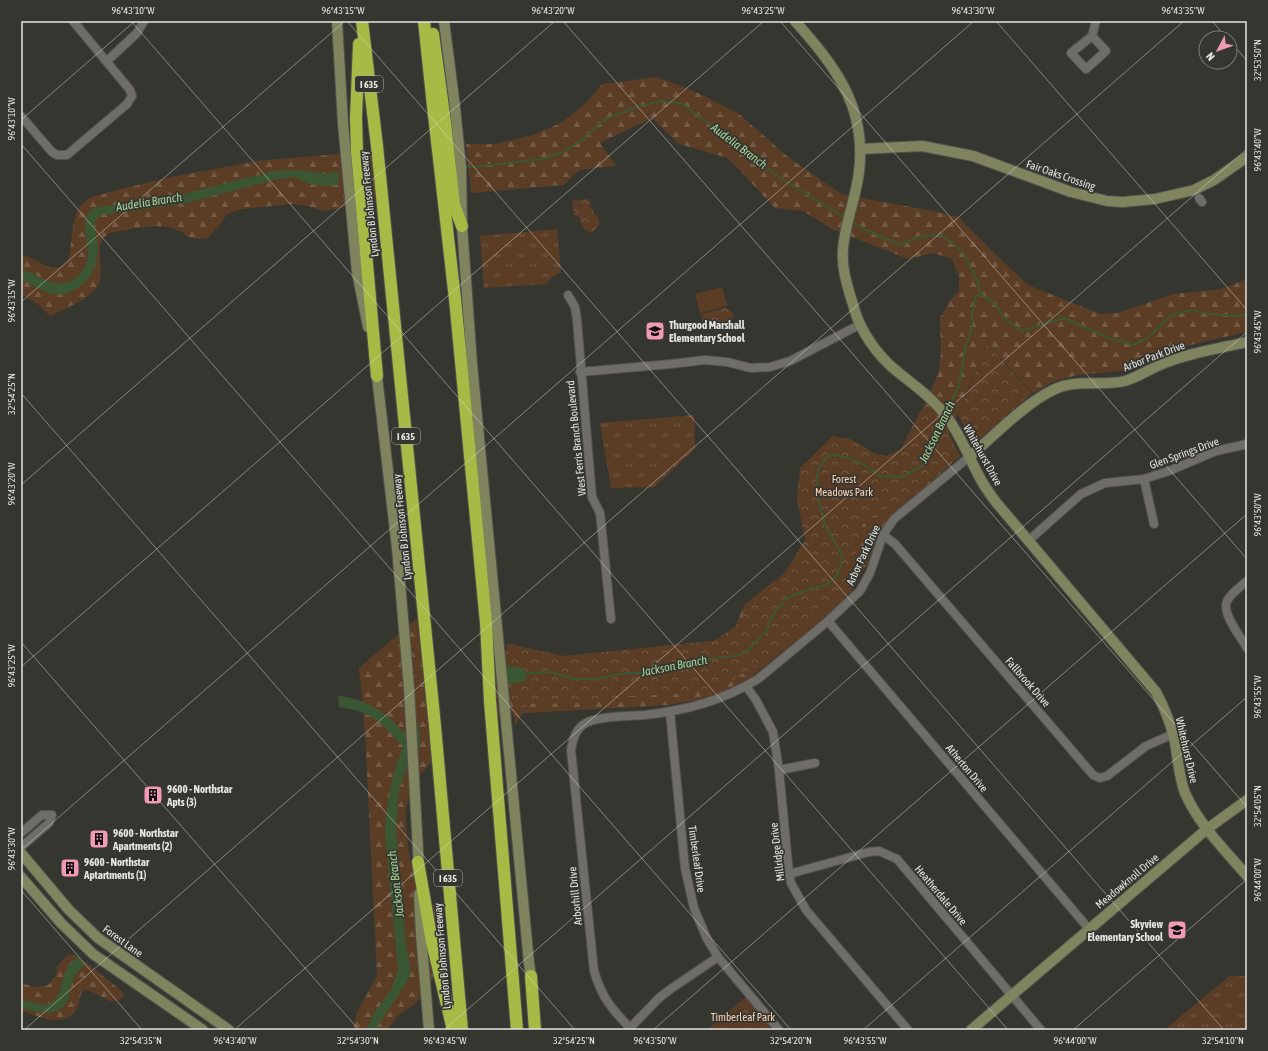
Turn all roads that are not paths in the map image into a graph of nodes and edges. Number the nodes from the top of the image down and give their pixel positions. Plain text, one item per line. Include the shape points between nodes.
1 (73, 21) edge
2 (144, 21) edge
3 (337, 21) edge
4 (361, 21) edge
5 (426, 21) edge
6 (444, 21) edge
7 (795, 21) edge
8 (1096, 21) edge
9 (1092, 36) dead end
10 (107, 61) junction
11 (21, 116) edge
12 (860, 149) junction
13 (1247, 157) edge
14 (462, 226) junction
15 (568, 295) dead end
16 (861, 324) junction
17 (1247, 342) edge
18 (580, 372) junction
19 (377, 376) junction
20 (1247, 444) edge
21 (969, 457) junction
22 (1144, 479) junction
23 (1154, 524) dead end
24 (883, 535) junction
25 (1028, 541) junction
26 (1247, 581) edge
27 (612, 619) dead end
28 (828, 621) junction
29 (1247, 648) edge
30 (746, 686) junction
31 (670, 712) junction
32 (1173, 734) junction
33 (571, 750) joint
34 (815, 763) dead end
35 (779, 770) junction
36 (1247, 800) edge
37 (1207, 829) junction
38 (21, 833) edge
39 (21, 848) edge
40 (21, 853) edge
41 (418, 862) junction
42 (789, 874) junction
43 (1247, 876) edge
44 (21, 877) edge
45 (1089, 929) junction
46 (718, 957) junction
47 (531, 976) junction
48 (152, 977) junction
49 (143, 990) junction
50 (1012, 996) junction
51 (629, 1029) edge
52 (202, 1030) edge
53 (229, 1030) edge
54 (429, 1030) edge
55 (452, 1030) edge
56 (462, 1030) edge
57 (516, 1030) edge
58 (535, 1030) edge
59 (541, 1030) edge
60 (779, 1030) edge
61 (908, 1030) edge
62 (971, 1030) edge
63 (1041, 1030) edge

1 - 10 street
2 - 10 street via 137,34
3 - 19 main road via 343,124 357,272
4 - 19 highway via 356,118 357,152
4 - 56 highway, Lyndon B Johnson Freeway / I 635 via 377,146 435,726
5 - 14 highway via 433,33 454,205
5 - 57 highway via 433,106 456,298 486,623
6 - 14 main road via 461,167
7 - 12 main road, Whitehurst Drive via 833,67 847,90 856,117
8 - 9 street
10 - 11 street via 132,96 127,104 67,155 52,152
12 - 13 main road, Fair Oaks Crossing via 922,146 961,153 1071,192 1107,201 1123,202 1155,199 1194,190 1214,180
12 - 16 main road, Whitehurst Drive via 859,171 844,238 843,263 848,288
14 - 47 main road via 472,364
15 - 18 street, West Ferris Branch Boulevard via 575,306
16 - 18 street via 790,361 770,367 751,368 705,360
16 - 21 main road, Whitehurst Drive via 870,341 893,368 927,395 946,416
17 - 21 main road, Arbor Park Drive via 1168,362 1124,381 1074,384 1055,390 1024,410
18 - 27 street, West Ferris Branch Boulevard via 592,497 600,513
19 - 41 main road via 397,548 409,688
20 - 22 street, Glen Springs Drive via 1216,451
21 - 24 street, Arbor Park Drive via 894,519
21 - 25 main road, Whitehurst Drive via 995,501
22 - 23 street
22 - 25 street, Glen Springs Drive via 1105,483 1082,494
24 - 28 street, Arbor Park Drive via 870,573 860,591
24 - 32 street, Fallbrook Drive via 895,544 1093,775 1100,778 1107,776 1146,746
25 - 32 main road, Whitehurst Drive via 1156,692
26 - 29 street via 1232,595 1225,609
28 - 30 street, Arbor Park Drive
28 - 45 street, Atherton Drive
30 - 31 street, Arbor Park Drive via 709,702
30 - 35 street, Millridge Drive via 773,732
31 - 33 street, Arbor Park Drive via 588,722 575,734
31 - 46 street, Timberleaf Drive via 688,884 700,923
32 - 37 main road, Whitehurst Drive via 1182,784 1194,810
33 - 51 street, Arborhill Drive via 594,970 603,996
34 - 35 street
35 - 42 street, Millridge Drive
36 - 37 main road, Meadowknoll Drive
37 - 43 main road, Whitehurst Drive
37 - 45 main road, Meadowknoll Drive
38 - 39 street via 42,815 52,816 49,824
40 - 48 main road, Forest Lane via 69,910 98,938
41 - 54 main road
41 - 55 highway via 432,942
42 - 50 street, Heatherdale Drive via 869,852 879,851 896,859
42 - 61 street, Millridge Drive via 791,883 806,910
44 - 49 main road via 76,938
45 - 50 main road, Meadowknoll Drive
46 - 51 street, Arborhill Drive via 659,998
46 - 60 street, Timberleaf Drive
47 - 58 highway
47 - 59 main road
48 - 49 main road
48 - 53 main road, Forest Lane
49 - 52 main road
50 - 62 main road, Meadowknoll Drive
50 - 63 street, Heatherdale Drive

